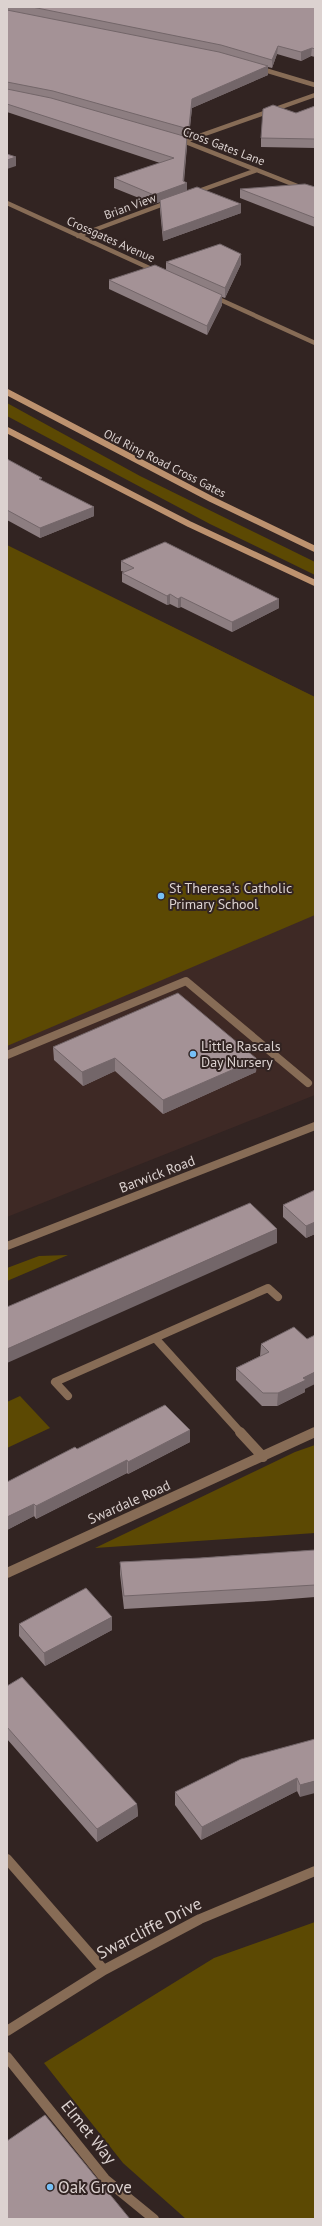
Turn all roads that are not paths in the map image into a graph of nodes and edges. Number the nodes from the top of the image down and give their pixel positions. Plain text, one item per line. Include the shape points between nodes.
1 (249, 66) edge
2 (315, 85) edge
3 (315, 95) edge
4 (171, 136) edge
5 (185, 141) junction
6 (257, 170) junction
7 (315, 193) edge
8 (190, 194) edge
9 (175, 200) edge
10 (7, 203) edge
11 (78, 236) junction
12 (164, 275) edge
13 (207, 294) edge
14 (315, 343) edge
15 (7, 392) edge
16 (7, 430) edge
17 (315, 549) edge
18 (315, 583) edge
19 (7, 1055) edge
20 (308, 1083) dead end
21 (315, 1126) edge
22 (7, 1246) edge
23 (278, 1297) dead end
24 (155, 1338) junction
25 (68, 1396) dead end
26 (315, 1432) edge
27 (263, 1457) junction
28 (7, 1573) edge
29 (7, 1859) edge
30 (315, 1871) edge
31 (104, 1970) junction
32 (7, 2031) edge
33 (7, 2056) edge
34 (154, 2219) edge

1 - 2 street
3 - 5 street
4 - 5 street, Cross Gates Lane
5 - 6 street, Cross Gates Lane
6 - 7 street, Cross Gates Lane
6 - 8 street
9 - 11 street, Brian View
10 - 11 street, Crossgates Avenue
11 - 12 street, Crossgates Avenue
13 - 14 street
15 - 17 main road, Old Ring Road Cross Gates via 211,499
16 - 18 main road via 189,524
19 - 20 street via 186,981
21 - 22 street, Barwick Road
23 - 24 street via 268,1288
24 - 25 street via 55,1382
24 - 27 street
26 - 27 street, Swardale Road
27 - 28 street, Swardale Road
29 - 31 street
30 - 31 street, Swarcliffe Drive via 200,1919
31 - 32 street, Swarcliffe Drive
33 - 34 street, Elmet Way via 105,2179

